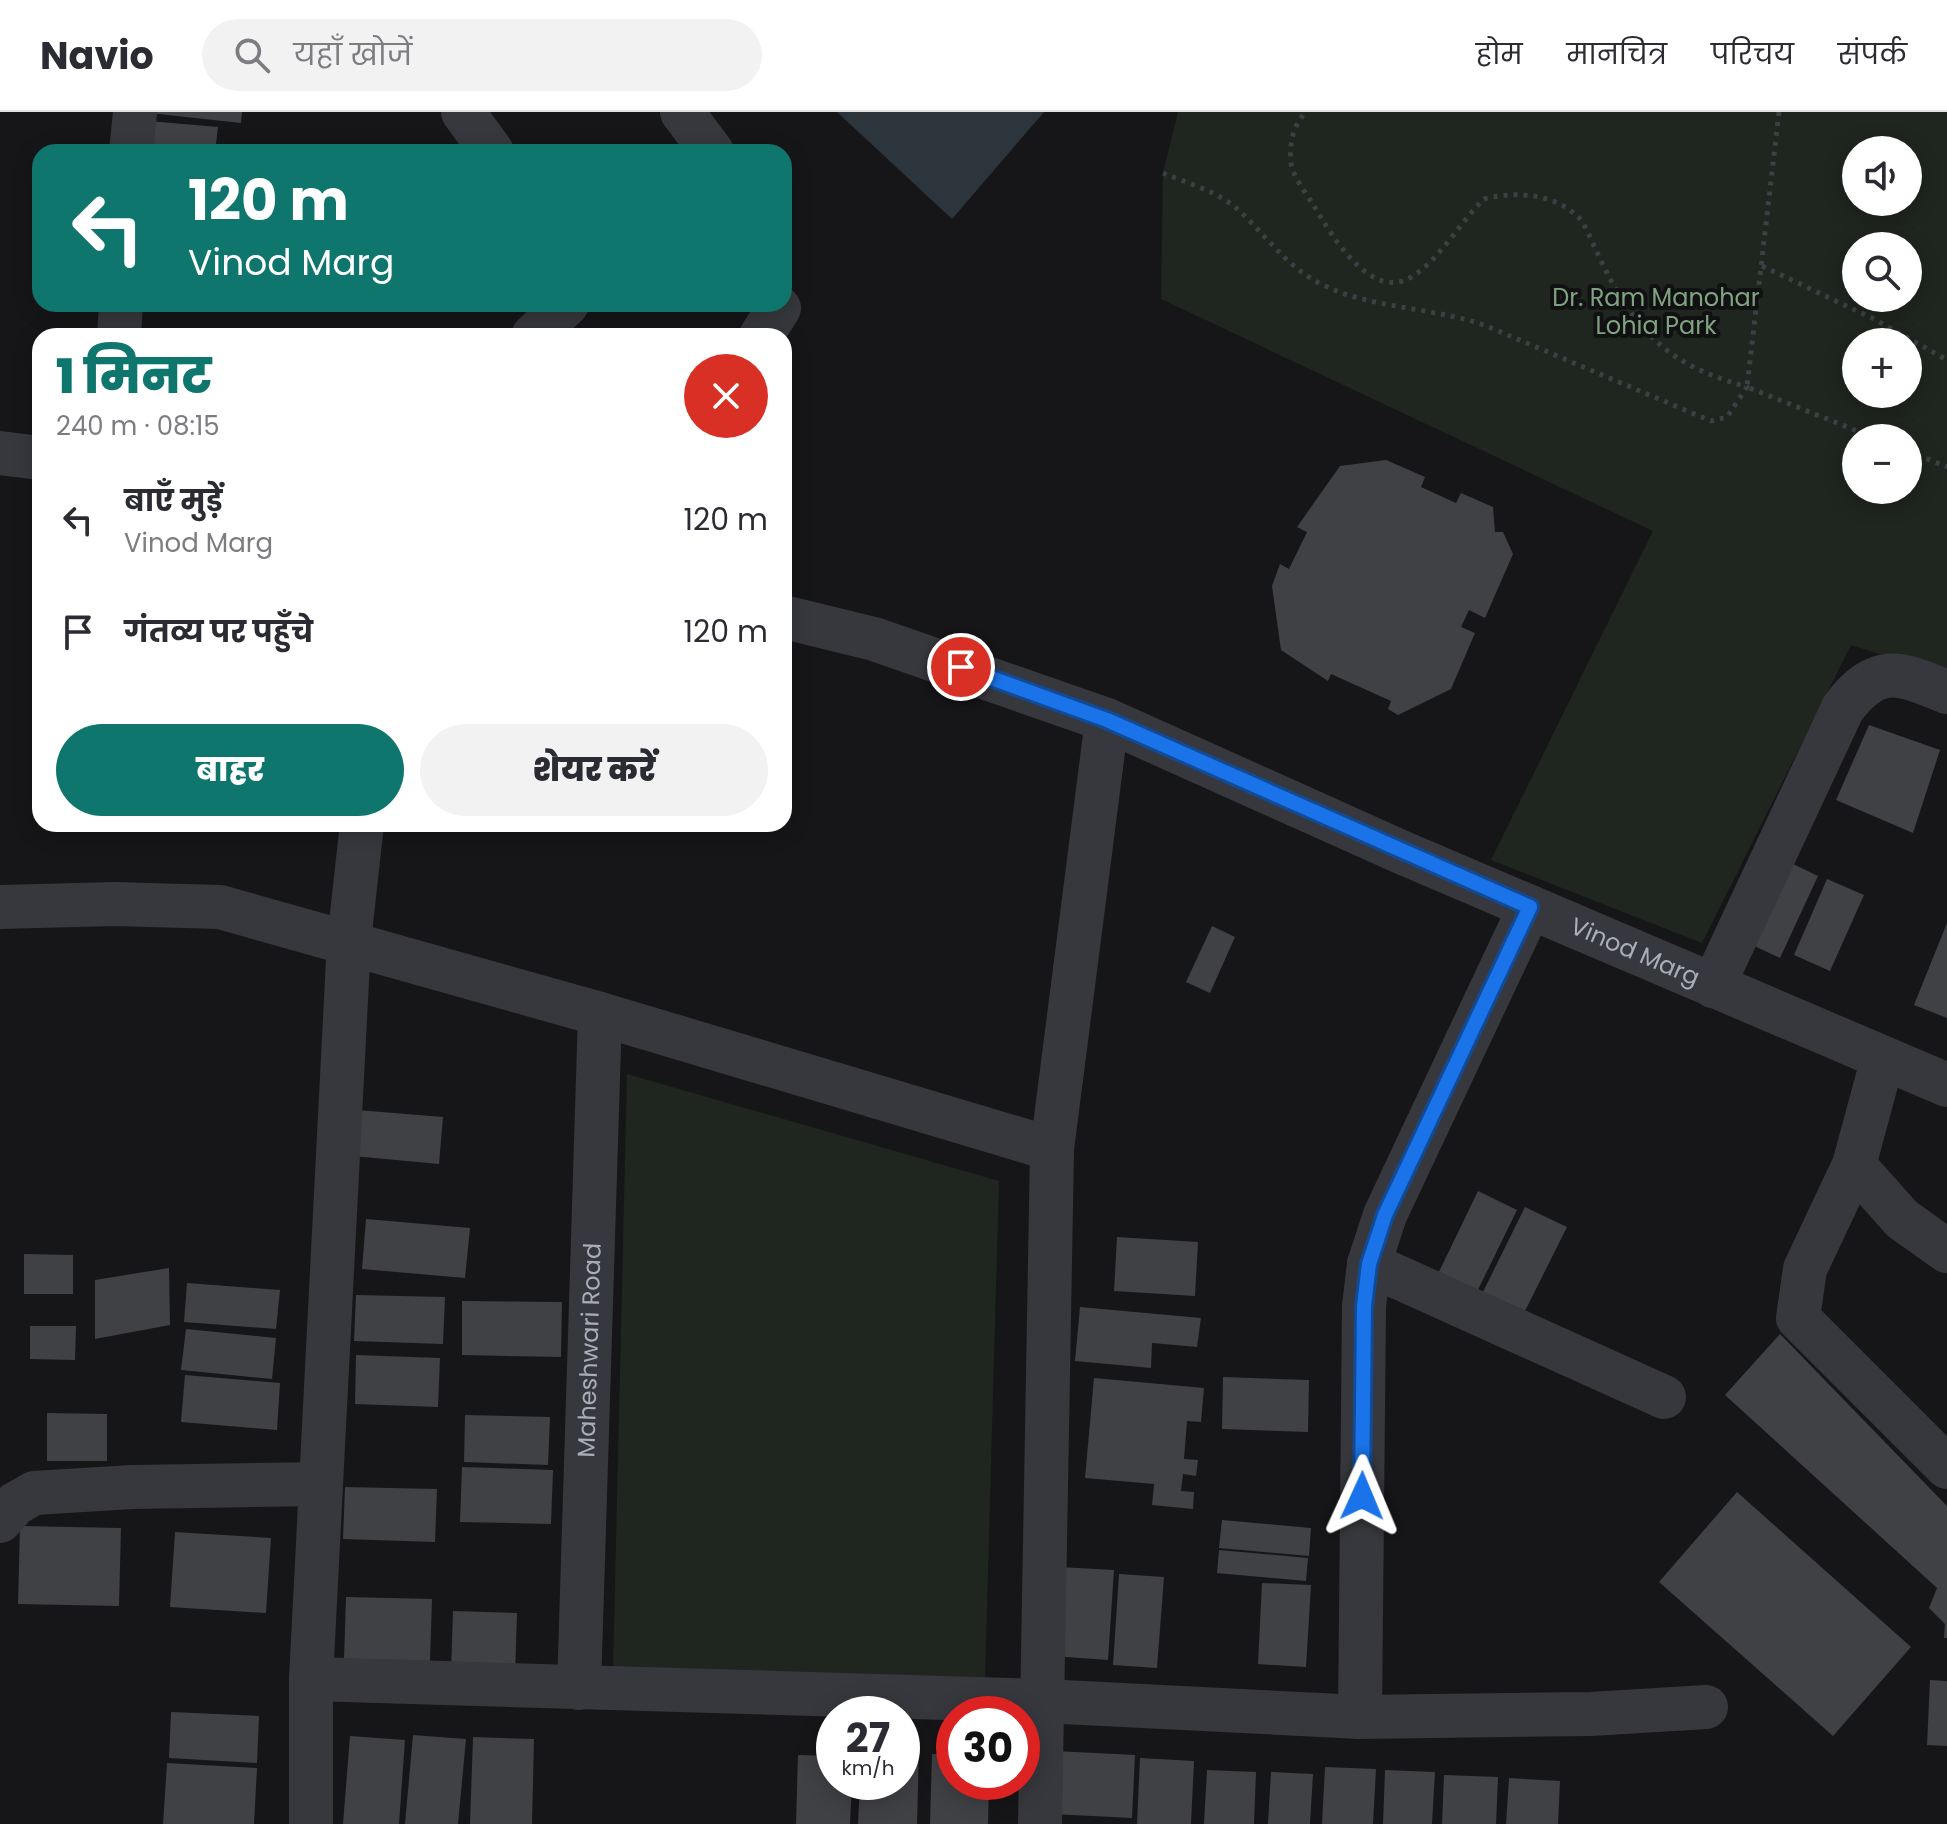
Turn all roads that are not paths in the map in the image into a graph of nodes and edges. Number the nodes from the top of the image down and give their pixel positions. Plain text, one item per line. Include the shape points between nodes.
1 (135, 112) edge
2 (682, 112) edge
3 (132, 144) edge
4 (706, 144) edge
5 (558, 312) edge
6 (542, 328) edge
7 (0, 453) edge
8 (32, 457) edge
9 (792, 619) edge
10 (1947, 692) edge
11 (1107, 720) junction
12 (361, 832) edge
13 (0, 907) edge
14 (1530, 907) junction
15 (349, 941) junction
16 (1713, 986) junction
17 (600, 1014) junction
18 (1883, 1058) junction
19 (1947, 1085) edge
20 (1052, 1149) junction
21 (1854, 1165) junction
22 (1947, 1251) edge
23 (1369, 1264) junction
24 (1664, 1397) dead end
25 (1947, 1467) edge
26 (321, 1484) junction
27 (0, 1521) edge
28 (311, 1679) junction
29 (579, 1688) junction
30 (1043, 1701) junction
31 (1706, 1707) dead end
32 (1360, 1717) junction
33 (311, 1824) edge
34 (1040, 1824) edge

1 - 3 street
2 - 4 street
5 - 6 street
7 - 8 street
9 - 11 street, Vinod Marg via 874,639
10 - 16 street via 1906,675 1880,675 1860,686 1843,708
11 - 14 street, Vinod Marg
11 - 20 street
12 - 15 street
13 - 15 street via 220,907
14 - 16 street, Vinod Marg
14 - 23 street via 1385,1215
15 - 17 street
15 - 26 street
16 - 18 street, Vinod Marg
17 - 20 street
17 - 29 street, Maheshwari Road
18 - 19 street, Vinod Marg
18 - 21 street
20 - 30 street
21 - 22 street via 1902,1219
21 - 25 street via 1805,1269 1798,1318
23 - 24 street
23 - 32 street via 1364,1306
26 - 27 street via 34,1493
26 - 28 street
28 - 29 street
28 - 33 street
29 - 30 street
30 - 32 street
30 - 34 street
31 - 32 street

